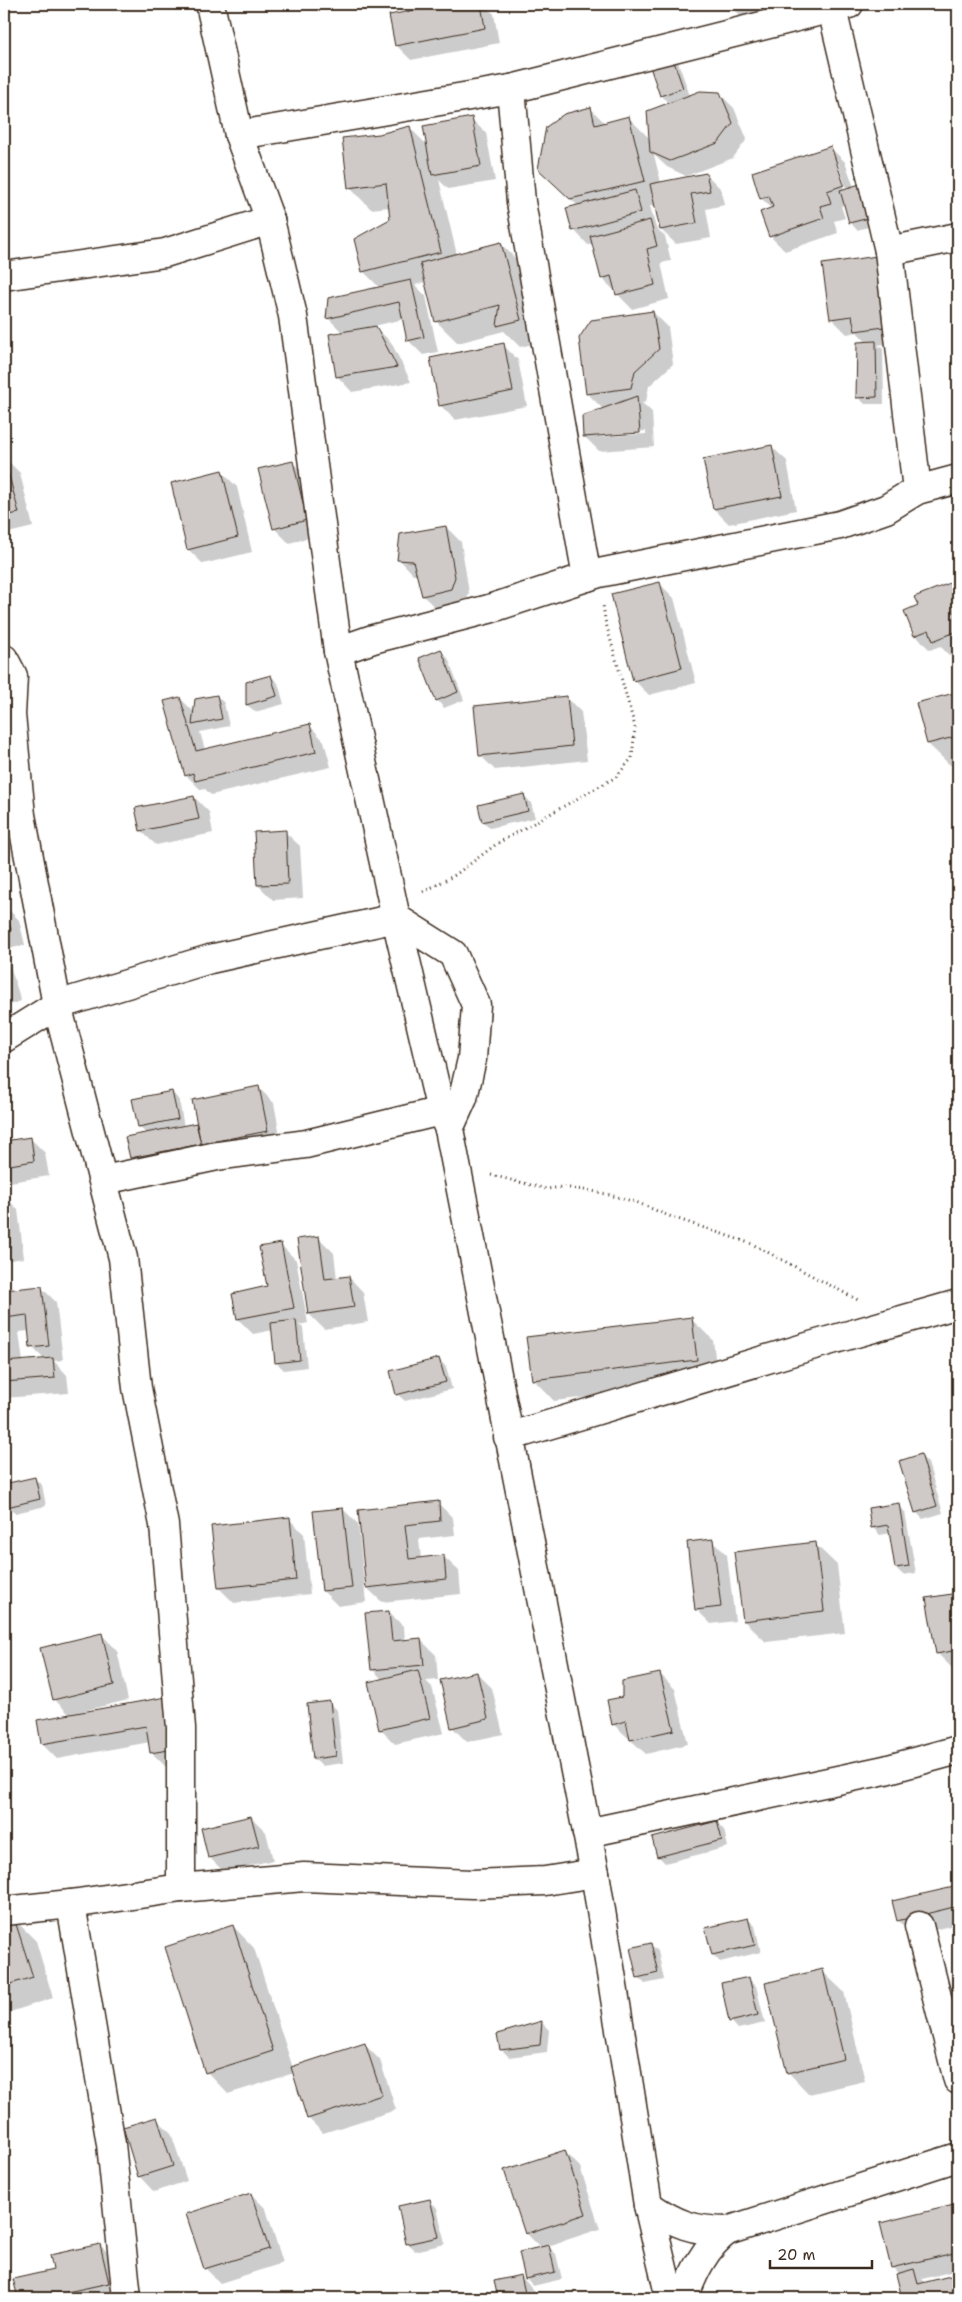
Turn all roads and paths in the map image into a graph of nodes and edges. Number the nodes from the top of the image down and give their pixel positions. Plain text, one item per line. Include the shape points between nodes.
1 (210, 4) edge
2 (840, 6) edge
3 (511, 89) junction
4 (239, 135) junction
5 (270, 220) junction
6 (958, 237) edge
7 (889, 251) junction
8 (4, 276) edge
9 (958, 479) edge
10 (917, 490) junction
11 (593, 575) junction
12 (338, 651) junction
13 (4, 659) edge
14 (12, 811) edge
15 (395, 912) junction
16 (57, 1005) junction
17 (4, 1038) edge
18 (445, 1120) junction
19 (456, 1168) junction
20 (104, 1180) junction
21 (958, 1304) edge
22 (890, 1323) junction
23 (508, 1437) junction
24 (958, 1750) edge
25 (587, 1833) junction
26 (595, 1873) junction
27 (181, 1888) junction
28 (70, 1904) junction
29 (4, 1911) edge
30 (919, 1926) dead end
31 (958, 2080) edge
32 (958, 2157) edge
33 (648, 2205) junction
34 (728, 2231) junction
35 (127, 2298) edge
36 (670, 2298) edge
37 (684, 2298) edge

1 - 4 street
2 - 3 street
2 - 7 street
3 - 4 street
3 - 11 street via 521,202
4 - 5 street
5 - 8 street via 165,253
5 - 12 street via 293,316
6 - 7 street
7 - 10 street
9 - 10 street
10 - 11 street via 886,509 840,525
11 - 12 street via 489,609
11 - 15 path via 635,726 632,758 616,778 498,843 456,875
12 - 15 street
13 - 14 street via 13,676
14 - 16 street
15 - 16 street via 210,959
15 - 18 street
15 - 18 street via 453,954 476,1005 472,1059 463,1098
16 - 17 street
16 - 20 street
18 - 19 street
18 - 20 street via 218,1156
19 - 22 path via 546,1189 598,1192 636,1202 752,1244 872,1307
19 - 23 street
20 - 27 street via 123,1258 137,1388 164,1525 181,1728
21 - 22 street
22 - 23 street
23 - 25 street
24 - 25 street via 885,1770
25 - 26 street
26 - 27 street via 545,1881 472,1884 304,1877
26 - 33 street
27 - 28 street
28 - 29 street
28 - 35 street via 111,2144
30 - 31 street
32 - 34 street
33 - 34 street via 670,2221 689,2227
33 - 36 street
34 - 37 street via 710,2247 691,2278

